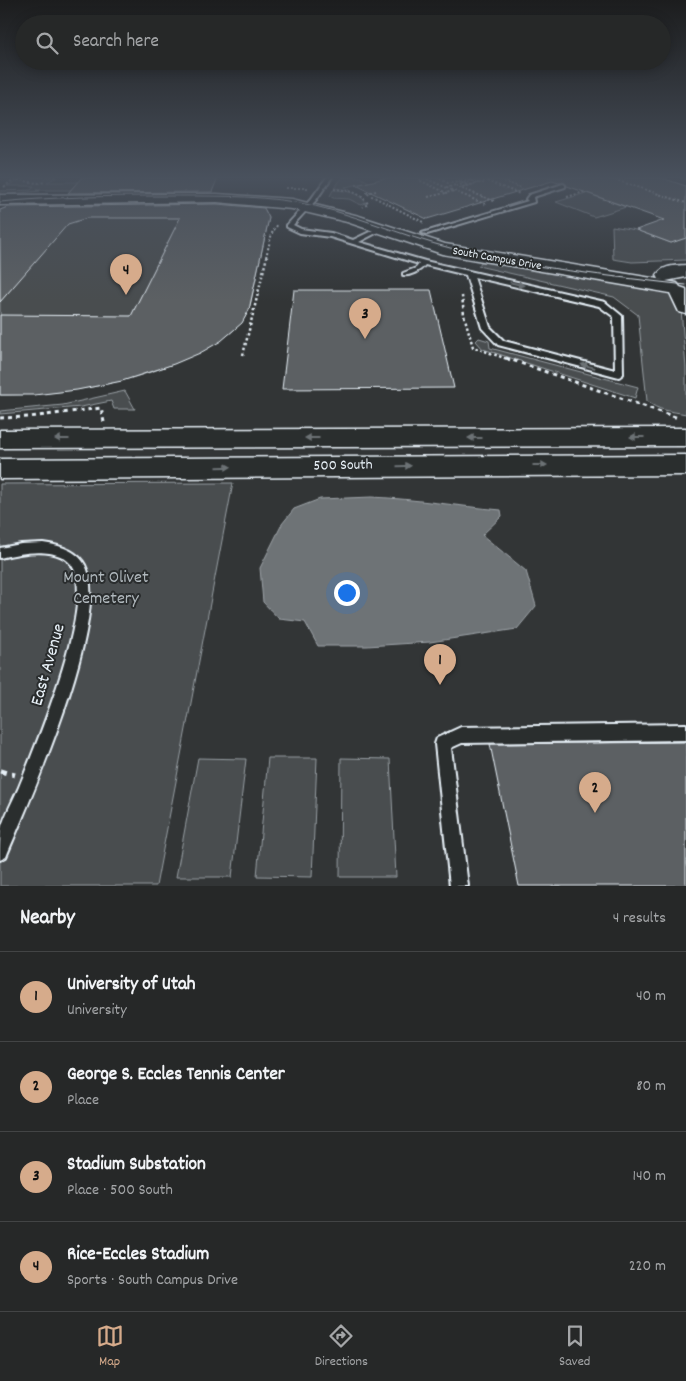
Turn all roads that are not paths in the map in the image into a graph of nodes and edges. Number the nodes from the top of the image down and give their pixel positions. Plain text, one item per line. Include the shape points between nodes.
1 (295, 218) edge
2 (352, 218) edge
3 (388, 218) edge
4 (466, 218) edge
5 (380, 229) junction
6 (423, 229) junction
7 (354, 242) junction
8 (423, 263) junction
9 (686, 270) edge
10 (469, 273) junction
11 (405, 274) dead end
12 (678, 292) edge
13 (686, 437) edge
14 (218, 438) junction
15 (0, 439) edge
16 (686, 465) edge
17 (12, 469) edge
18 (0, 552) edge
19 (686, 732) edge
20 (0, 851) edge
21 (459, 886) edge

1 - 7 lane via 289,226 300,231
2 - 5 street, South Campus Drive
3 - 6 street, South Campus Drive
4 - 6 lane
5 - 7 lane
5 - 12 street, South Campus Drive via 461,253
6 - 12 street, South Campus Drive via 485,250 603,268
7 - 8 lane
8 - 10 lane
8 - 11 lane via 418,269
9 - 12 street via 672,272
10 -> 10 lane via 602,304 618,316 619,374 501,343 486,328
13 -> 14 street, 500 South
14 -> 15 street, 500 South
14 - 17 street via 202,449 104,451
17 -> 16 street, 500 South
18 - 20 lane, East Avenue via 32,547 67,553 80,568 85,590 74,658 31,778
19 - 21 lane via 461,735 443,744

